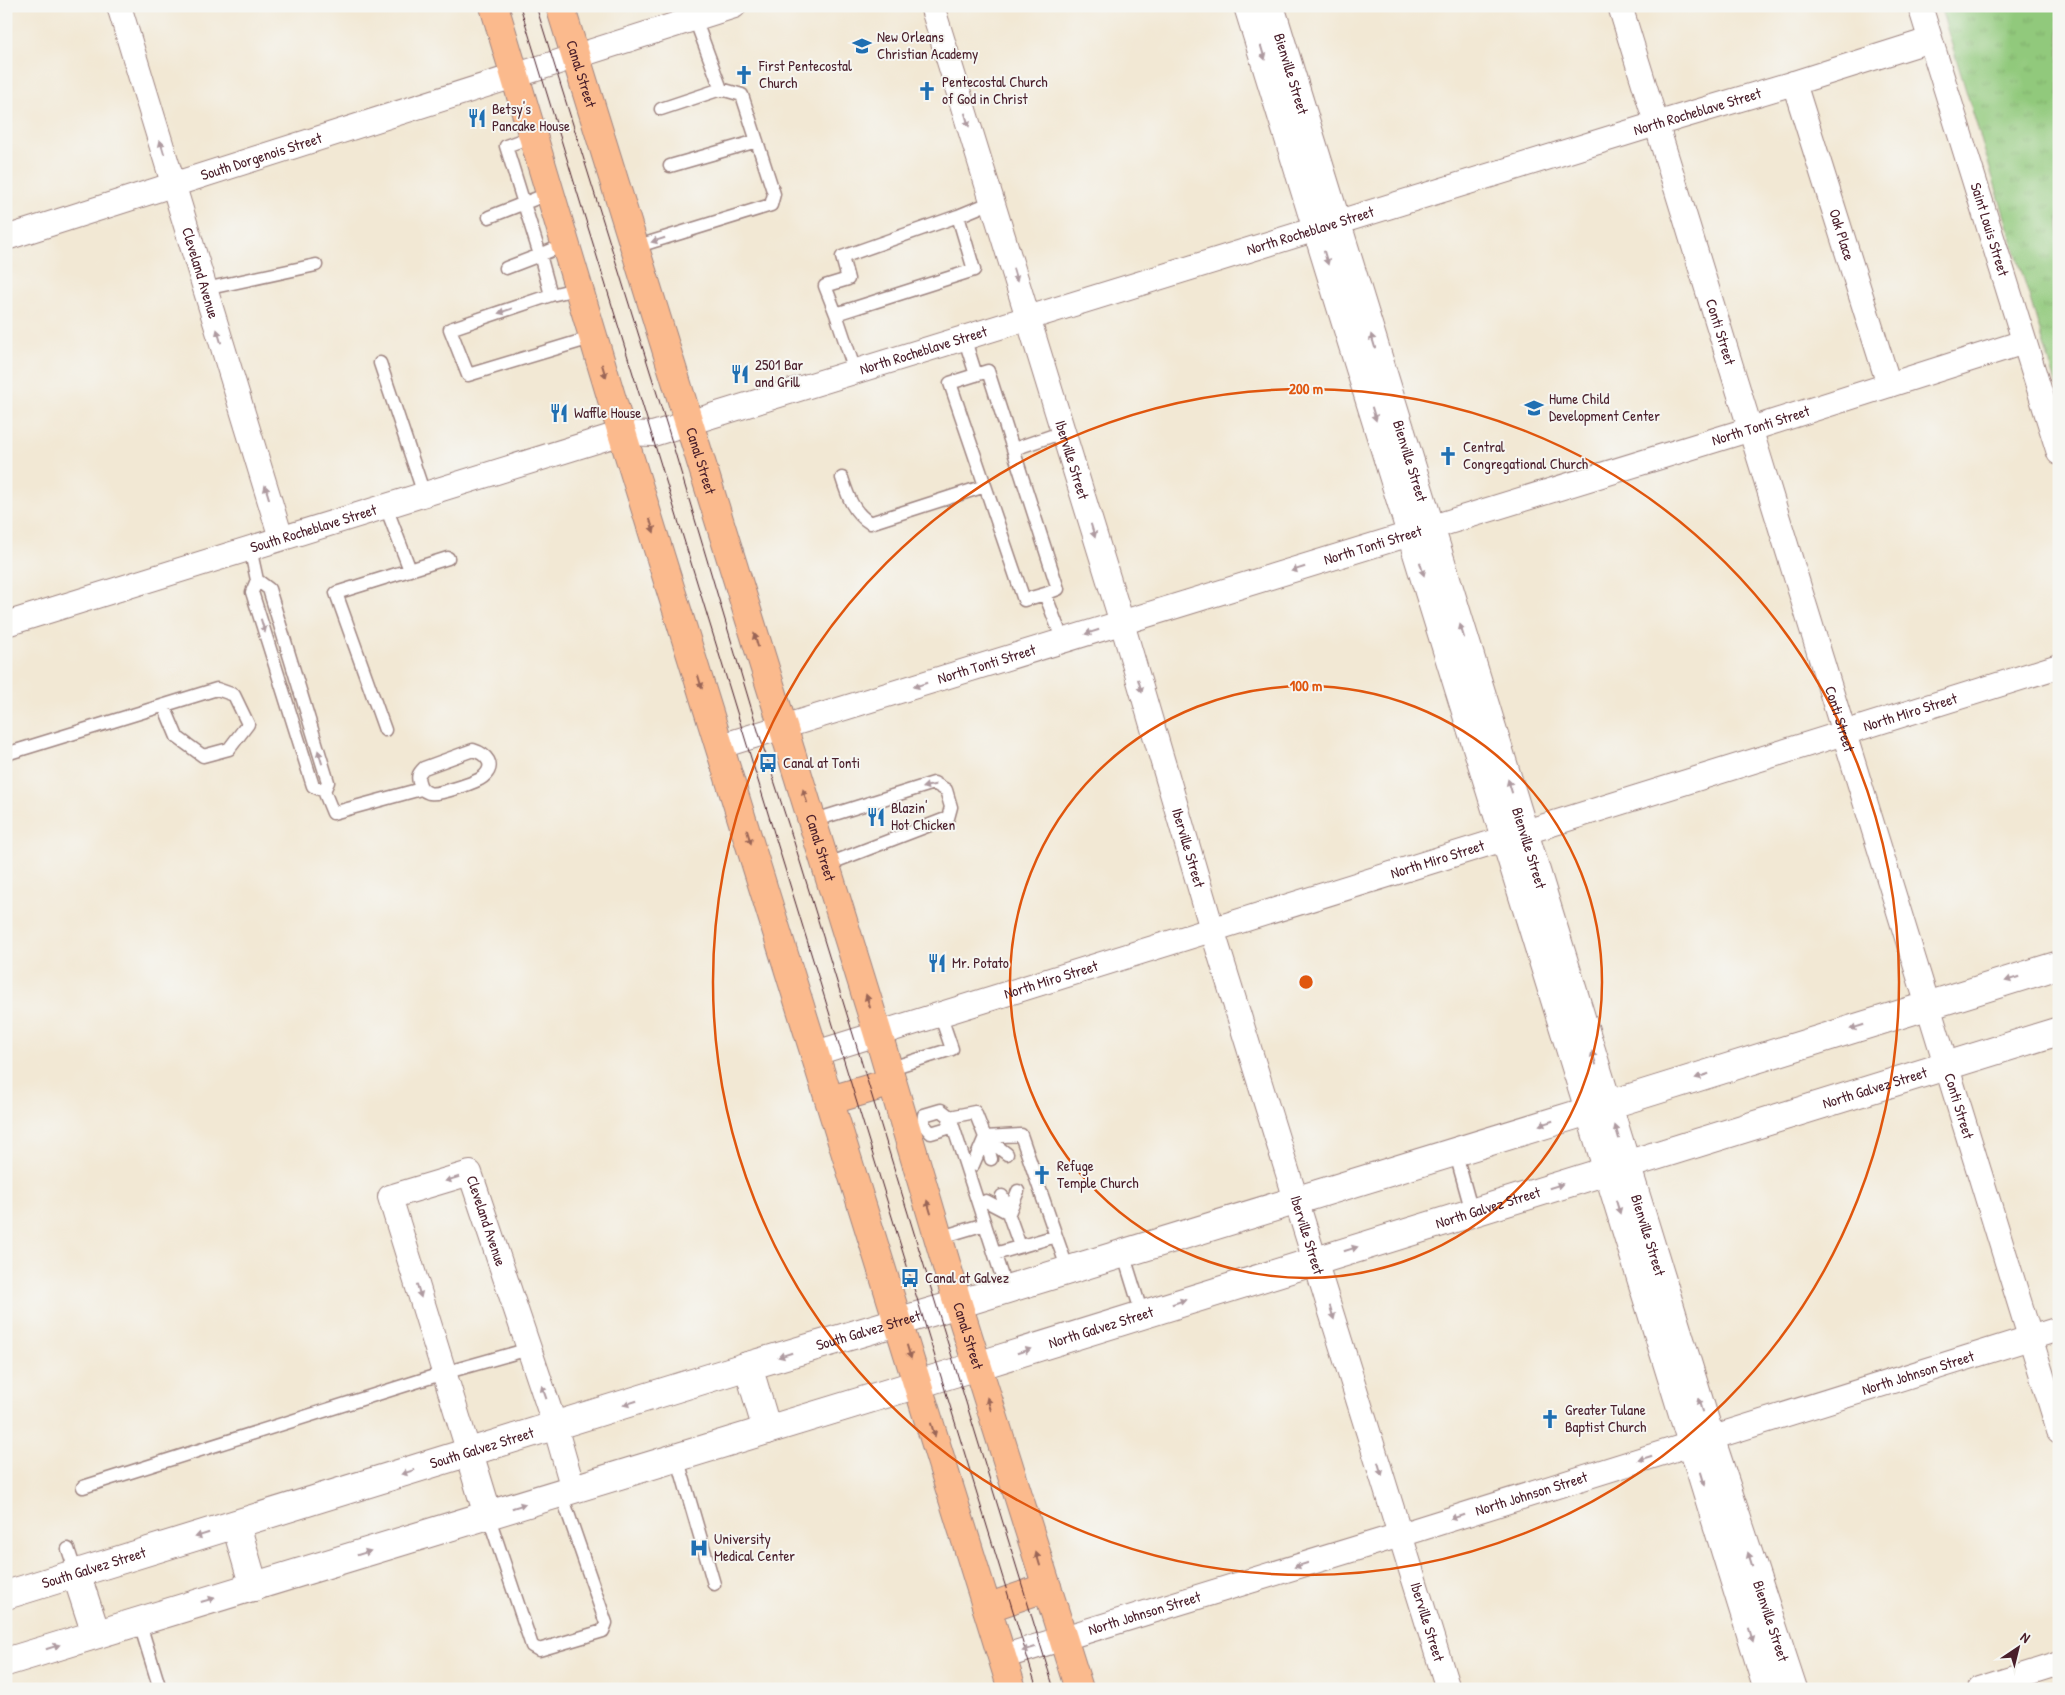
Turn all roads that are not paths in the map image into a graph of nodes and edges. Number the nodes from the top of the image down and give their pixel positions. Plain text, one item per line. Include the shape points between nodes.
1 (119, 6) edge
2 (494, 6) edge
3 (560, 6) edge
4 (734, 6) edge
5 (932, 6) edge
6 (1248, 6) edge
7 (1270, 6) edge
8 (1620, 6) edge
9 (1920, 6) edge
10 (694, 19) junction
11 (1930, 40) junction
12 (576, 57) junction
13 (515, 76) junction
14 (1794, 83) junction
15 (722, 89) junction
16 (661, 109) dead end
17 (1656, 124) junction
18 (533, 136) junction
19 (757, 141) junction
20 (670, 166) dead end
21 (173, 186) junction
22 (550, 193) junction
23 (992, 202) junction
24 (524, 203) junction
25 (748, 205) dead end
26 (771, 205) junction
27 (717, 214) dead end
28 (489, 216) dead end
29 (958, 216) junction
30 (1327, 226) junction
31 (690, 230) junction
32 (6, 238) edge
33 (566, 244) junction
34 (635, 247) junction
35 (540, 255) junction
36 (316, 265) dead end
37 (506, 268) dead end
38 (580, 288) junction
39 (205, 289) junction
40 (551, 295) junction
41 (836, 314) junction
42 (1028, 317) junction
43 (594, 337) junction
44 (964, 337) junction
45 (2024, 342) junction
46 (380, 363) dead end
47 (855, 371) junction
48 (976, 375) junction
49 (1889, 386) junction
50 (689, 422) junction
51 (1751, 430) junction
52 (1063, 432) junction
53 (622, 433) junction
54 (1014, 449) junction
55 (2059, 453) edge
56 (842, 478) dead end
57 (985, 486) junction
58 (424, 494) junction
59 (386, 507) junction
60 (1421, 531) junction
61 (281, 538) junction
62 (250, 548) junction
63 (448, 558) dead end
64 (410, 570) junction
65 (1045, 594) junction
66 (1122, 623) junction
67 (6, 624) edge
68 (1063, 641) junction
69 (2059, 666) edge
70 (164, 706) junction
71 (783, 727) junction
72 (385, 730) dead end
73 (1844, 733) junction
74 (720, 746) junction
75 (6, 754) edge
76 (422, 788) junction
77 (812, 821) junction
78 (1514, 835) junction
79 (826, 865) junction
80 (1212, 929) junction
81 (2059, 965) edge
82 (1927, 1005) junction
83 (940, 1014) junction
84 (2059, 1031) edge
85 (878, 1034) junction
86 (816, 1052) junction
87 (1946, 1066) junction
88 (890, 1075) junction
89 (830, 1100) junction
90 (1599, 1108) junction
91 (950, 1117) junction
92 (915, 1127) junction
93 (985, 1137) junction
94 (1455, 1151) junction
95 (1008, 1154) dead end
96 (991, 1159) dead end
97 (973, 1165) dead end
98 (1617, 1168) junction
99 (1018, 1191) dead end
100 (1002, 1196) dead end
101 (1296, 1200) junction
102 (986, 1201) dead end
103 (1472, 1212) junction
104 (1009, 1213) junction
105 (985, 1224) junction
106 (1056, 1236) junction
107 (938, 1238) junction
108 (1020, 1246) junction
109 (1123, 1253) junction
110 (995, 1254) junction
111 (1316, 1260) junction
112 (1068, 1270) junction
113 (1006, 1289) junction
114 (958, 1304) junction
115 (1142, 1314) junction
116 (899, 1321) junction
117 (2059, 1329) edge
118 (2030, 1338) junction
119 (529, 1349) junction
120 (748, 1366) junction
121 (977, 1366) junction
122 (444, 1373) junction
123 (918, 1383) junction
124 (555, 1426) junction
125 (767, 1430) junction
126 (2059, 1431) edge
127 (1701, 1440) junction
128 (469, 1453) junction
129 (677, 1457) junction
130 (83, 1486) dead end
131 (567, 1491) junction
132 (488, 1515) junction
133 (236, 1525) junction
134 (1400, 1535) junction
135 (72, 1561) junction
136 (714, 1584) dead end
137 (254, 1587) junction
138 (1047, 1587) junction
139 (6, 1595) edge
140 (987, 1608) junction
141 (139, 1621) junction
142 (96, 1634) junction
143 (1064, 1637) junction
144 (1002, 1657) junction
145 (6, 1662) edge
146 (2059, 1664) edge
147 (160, 1689) edge
148 (1012, 1689) edge
149 (1079, 1689) edge
150 (1448, 1689) edge
151 (1768, 1689) edge
152 (1793, 1689) edge
153 (1980, 1689) edge

21 -> 1 street, Cleveland Avenue
2 - 13 main road
3 - 12 main road, Canal Street
4 - 10 street, South Dorgenois Street
5 -> 23 street, Iberville Street
6 -> 30 street, Bienville Street
7 - 30 street, Bienville Street
8 - 17 street, Conti Street
9 - 11 street, Saint Louis Street
10 - 12 street, South Dorgenois Street
10 - 15 lane
11 - 14 street, North Rocheblave Street
11 - 45 street, Saint Louis Street
12 - 13 street, South Dorgenois Street
12 - 34 main road, Canal Street
13 - 18 main road
13 - 21 street, South Dorgenois Street
14 - 17 street, North Rocheblave Street
14 - 49 street, Oak Place
15 - 16 lane
15 - 19 lane via 742,95
17 - 30 street, North Rocheblave Street
17 - 51 street, Conti Street
18 - 22 main road
18 - 24 lane via 506,146
19 - 20 lane
19 - 26 lane via 774,194
21 - 32 street, South Dorgenois Street
21 - 39 street, Cleveland Avenue
22 - 24 lane
22 - 33 main road
23 - 29 lane
23 -> 42 street, Iberville Street
24 - 28 lane
24 - 35 lane
25 - 26 lane
26 - 31 lane
27 - 31 lane via 704,218
29 - 41 lane via 842,257 848,279 825,286
29 - 41 lane via 974,270
30 - 42 street, North Rocheblave Street
30 - 60 street, Bienville Street
31 -> 34 lane
33 - 35 lane
33 - 38 main road
34 - 50 main road, Canal Street
35 - 37 lane
35 - 40 lane
36 - 39 lane
38 - 40 lane
38 - 43 main road
61 -> 39 street, Cleveland Avenue
40 -> 43 lane via 450,329 468,375
41 - 47 lane
42 - 44 street, North Rocheblave Street
42 - 52 street, Iberville Street
43 -> 53 main road
44 - 47 street, North Rocheblave Street
44 - 48 lane
45 - 49 street, North Tonti Street
45 - 55 street, Saint Louis Street
46 - 58 lane
47 - 50 street, North Rocheblave Street
48 - 54 lane via 988,371
48 - 57 lane via 950,383
49 - 51 street, North Tonti Street
50 - 53 street, North Rocheblave Street via 652,434
71 -> 50 main road, Canal Street
51 - 60 street, North Tonti Street
51 - 73 street, Conti Street
52 - 54 lane
52 -> 66 street, Iberville Street
53 - 58 street, South Rocheblave Street
53 -> 74 main road
54 - 65 lane via 1058,589
56 - 57 lane via 850,503 870,523
57 - 65 lane via 1024,600
58 - 59 street, South Rocheblave Street
59 - 61 street, South Rocheblave Street
59 - 64 lane
60 -> 66 street, North Tonti Street
60 - 78 street, Bienville Street
61 - 62 street, South Rocheblave Street
62 - 67 street, South Rocheblave Street
62 - 76 lane via 257,580 252,592 313,786 324,791 333,814
63 - 64 lane
64 - 72 lane via 336,593
65 - 68 lane
66 -> 68 street, North Tonti Street
66 -> 80 street, Iberville Street
68 -> 71 street, North Tonti Street
69 - 73 street, North Miro Street
70 - 70 lane via 216,689 234,695 248,724 229,749 203,756 177,737
70 - 75 lane
71 - 74 street, North Tonti Street
77 -> 71 main road, Canal Street
73 - 78 street, North Miro Street
73 - 82 street, Conti Street
74 -> 86 main road
76 - 76 lane via 436,794 482,778 490,769 490,762 486,756 472,750 424,768 418,778
77 - 79 main road, Canal Street
79 -> 77 lane via 948,818 951,807 946,790 934,783
78 - 80 street, North Miro Street
78 - 90 street, Bienville Street
85 -> 79 main road, Canal Street
80 - 83 street, North Miro Street
80 - 101 street, Iberville Street
81 -> 82 street
82 - 87 street, Conti Street
82 -> 90 street
83 - 85 street, North Miro Street
83 - 88 lane via 952,1049
84 - 87 street, North Galvez Street
85 - 86 street, North Miro Street
85 - 88 main road, Canal Street
86 - 89 main road
87 - 98 street, North Galvez Street
87 - 118 street, Conti Street
88 - 89 main road
88 - 92 main road, Canal Street
89 - 116 main road
90 -> 94 street
90 - 98 street, Bienville Street
91 - 92 lane via 948,1128 931,1134
91 - 93 lane via 975,1112
91 - 105 lane
107 -> 92 main road, Canal Street
93 - 95 lane
93 - 96 lane
93 - 97 lane
93 - 106 lane via 1021,1135
94 - 101 street
94 - 103 lane
103 -> 98 street, North Galvez Street
98 - 127 street, Bienville Street
99 - 104 lane
100 - 104 lane
101 - 109 street
101 - 111 street, Iberville Street
102 - 104 lane
111 -> 103 street, North Galvez Street
104 - 108 lane
105 - 107 lane
105 - 110 lane
106 - 108 lane
106 - 112 lane
107 - 114 main road, Canal Street
108 - 110 lane
109 - 112 street
109 - 115 lane
110 - 113 lane
115 -> 111 street, North Galvez Street
111 -> 134 street, Iberville Street
112 - 113 street
113 - 114 street
114 - 116 street, South Galvez Street
114 - 121 main road, Canal Street
121 -> 115 street, North Galvez Street
116 -> 120 street, South Galvez Street
116 -> 123 main road
117 - 118 street, North Johnson Street
118 - 126 street, Conti Street
118 - 127 street, North Johnson Street
119 - 122 lane
119 -> 122 street, Cleveland Avenue via 470,1173 390,1197
124 -> 119 street, Cleveland Avenue
120 -> 124 street, South Galvez Street
120 - 125 street
121 - 123 street, North Galvez Street
138 -> 121 main road, Canal Street
122 - 128 street, Cleveland Avenue
122 - 130 lane
123 - 125 street
123 -> 140 main road
124 - 128 street, South Galvez Street
124 - 131 street, Cleveland Avenue
125 - 129 street
127 -> 134 street, North Johnson Street
127 -> 151 street, Bienville Street
152 -> 127 street, Bienville Street
128 - 132 street
128 -> 133 street, South Galvez Street
129 - 131 street
129 - 136 lane
132 -> 131 street
131 - 132 lane via 606,1623 603,1631 539,1650 532,1646
137 -> 132 street
133 -> 135 street, South Galvez Street
133 - 137 street
134 -> 143 street, North Johnson Street
134 - 150 street, Iberville Street
135 - 139 street, South Galvez Street
135 - 142 street
141 -> 137 street
138 - 140 main road
138 - 143 main road, Canal Street
140 - 144 main road
141 - 142 street
141 - 147 lane
145 -> 142 street
143 -> 144 street, North Johnson Street
143 - 149 main road, Canal Street
144 - 148 main road
146 - 153 street

